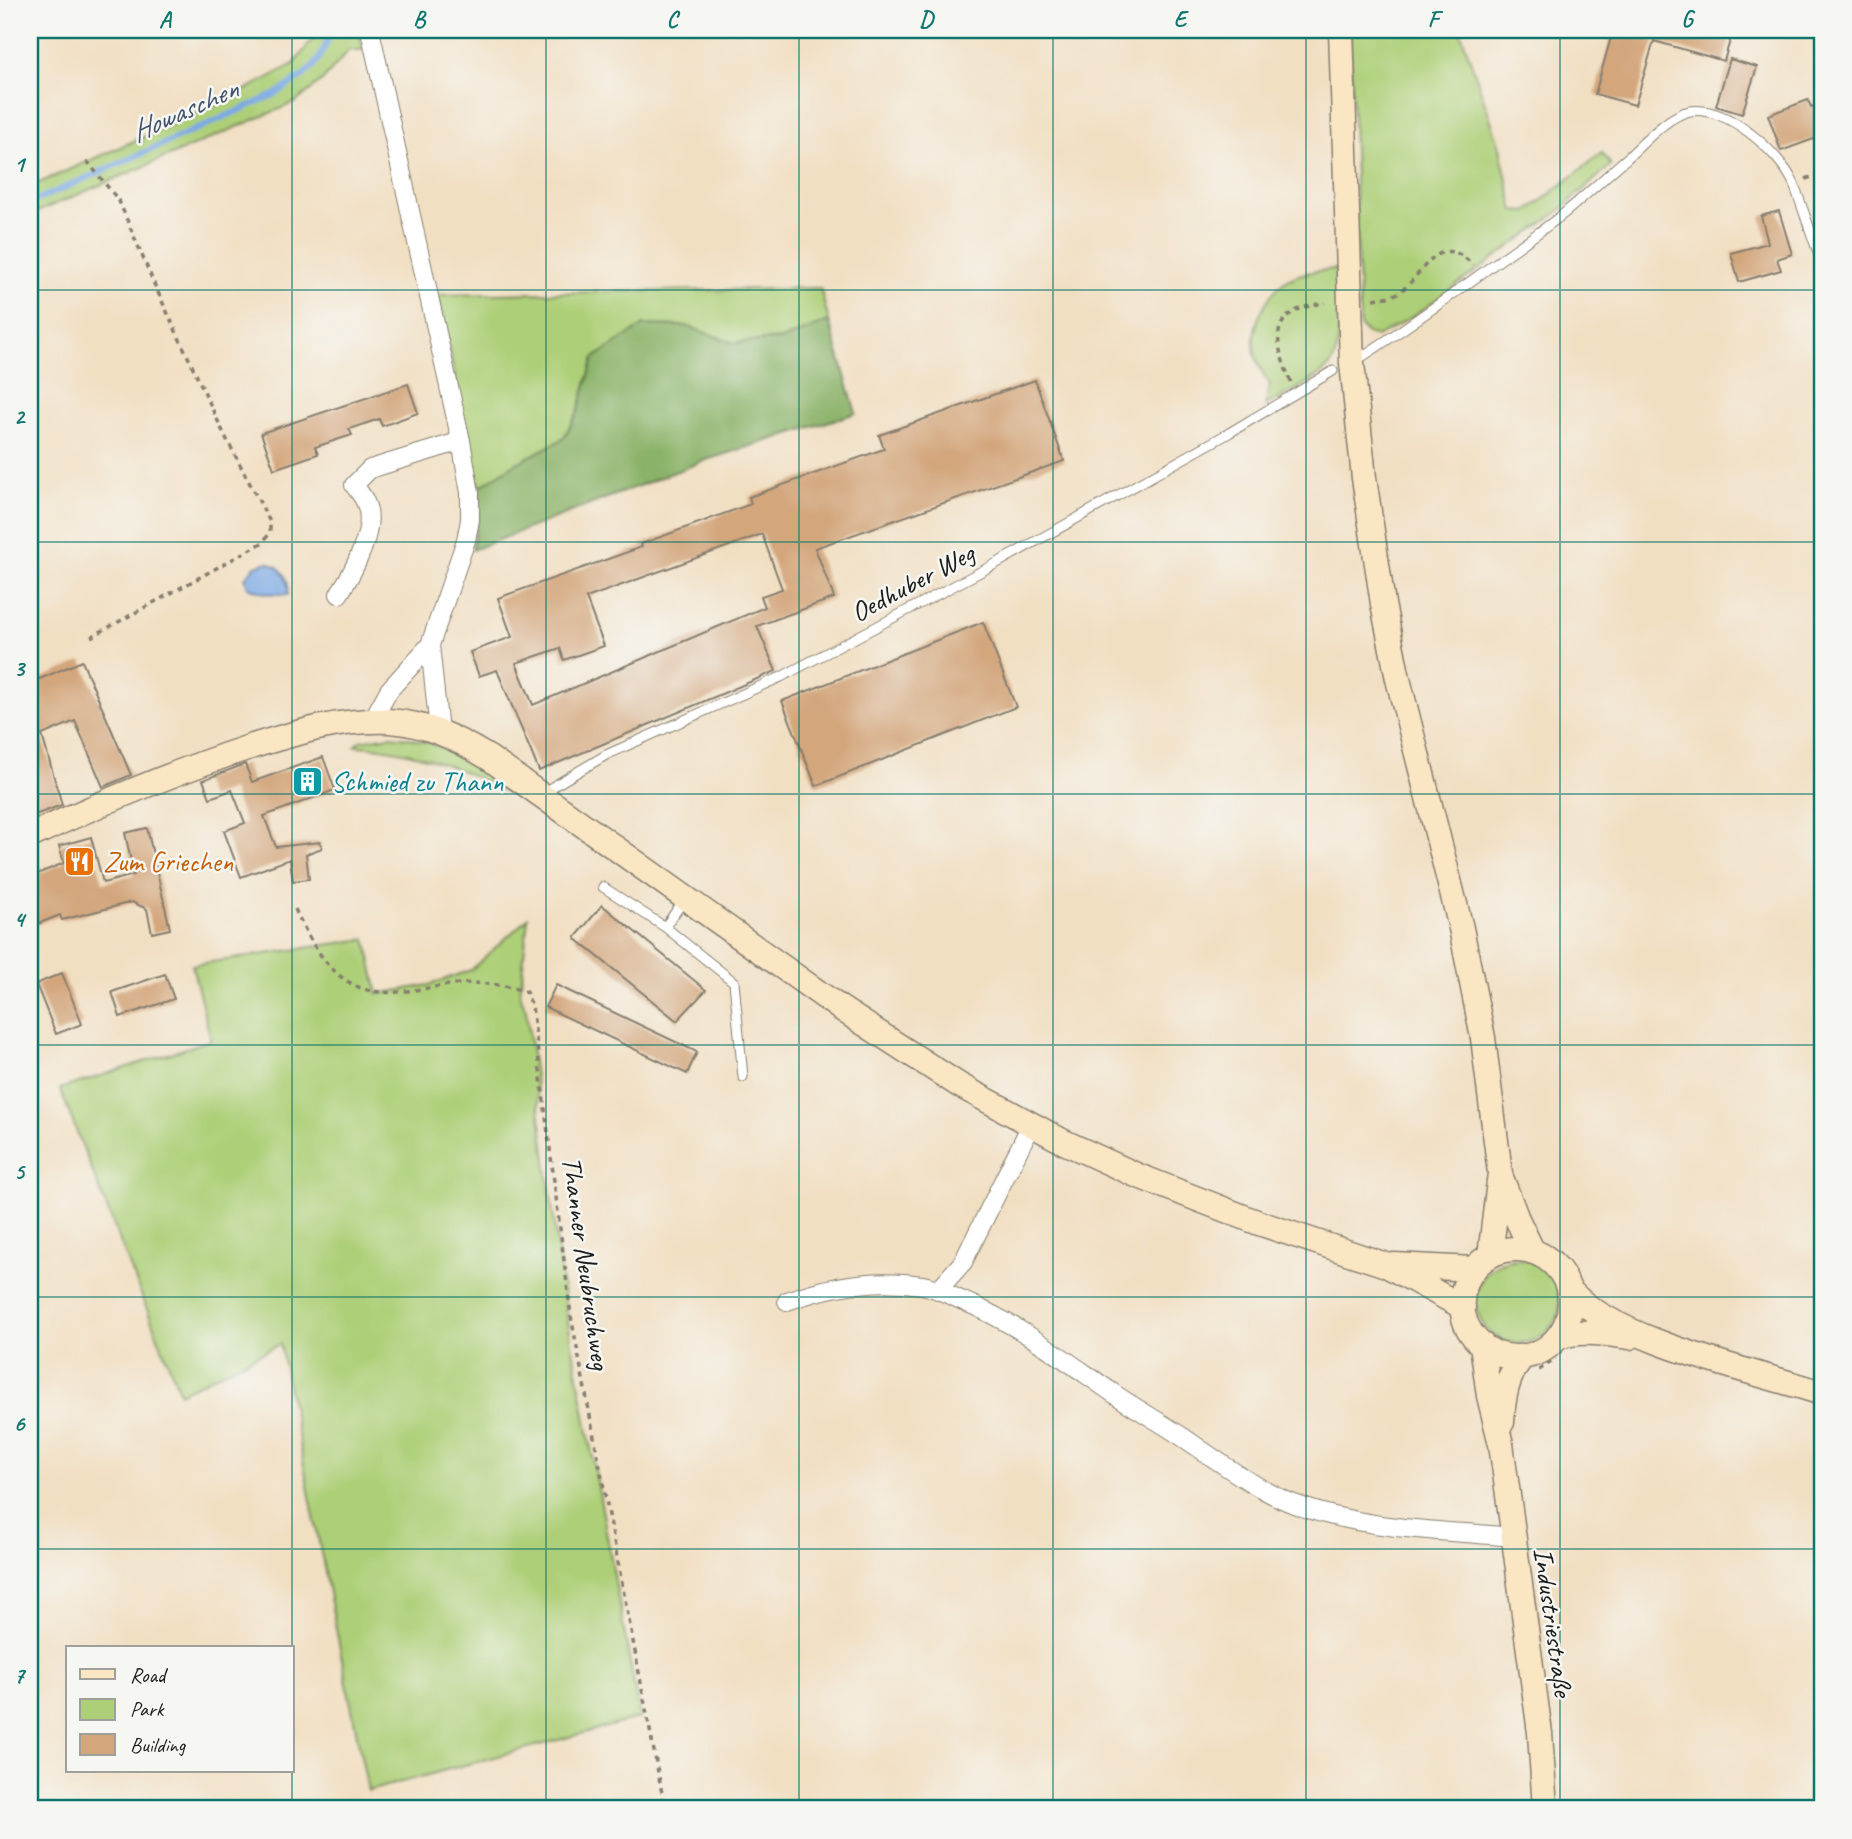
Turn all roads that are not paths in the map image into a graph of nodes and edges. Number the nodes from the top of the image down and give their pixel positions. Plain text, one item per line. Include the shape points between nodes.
1 (370, 30) edge
2 (1340, 30) edge
3 (1822, 264) edge
4 (1343, 367) junction
5 (461, 440) junction
6 (339, 594) dead end
7 (429, 645) junction
8 (372, 721) junction
9 (439, 731) junction
10 (540, 793) junction
11 (30, 836) edge
12 (603, 887) dead end
13 (685, 899) junction
14 (665, 927) junction
15 (743, 1077) dead end
16 (1031, 1125) junction
17 (1500, 1172) junction
18 (1533, 1252) junction
19 (1482, 1263) junction
20 (1386, 1265) junction
21 (1568, 1288) junction
22 (938, 1290) junction
23 (787, 1301) dead end
24 (1463, 1307) junction
25 (1482, 1344) junction
26 (1562, 1345) junction
27 (1671, 1347) junction
28 (1527, 1366) junction
29 (1822, 1393) edge
30 (1500, 1444) junction
31 (1513, 1537) junction
32 (1545, 1809) edge

1 - 5 street
2 - 4 main road
3 - 4 lane, Oedhuber Weg via 1794,184 1773,151 1721,118 1696,111 1681,114 1562,215 1417,321
4 - 10 lane, Oedhuber Weg via 999,562 806,665 606,755
4 - 17 main road via 1398,679 1464,942 1483,1038
5 - 6 street via 370,469 354,485 368,506 368,530 352,575
5 - 7 street via 470,520
7 - 8 street via 389,690
7 - 9 street
8 - 9 main road
8 - 11 main road via 319,727 219,757
9 - 10 main road via 480,752
10 - 13 main road
12 - 14 lane
13 - 14 lane
13 - 16 main road via 917,1059
14 - 15 lane via 734,982
16 - 20 main road via 1182,1194
16 - 22 street via 962,1262
17 - 18 main road
17 - 19 main road
18 - 19 main road via 1516,1249
18 - 21 main road via 1552,1262
19 - 20 main road
19 - 24 main road via 1464,1290
20 - 24 main road
21 - 26 main road via 1570,1305
21 - 27 main road via 1600,1314
22 - 23 street via 890,1283 854,1285 819,1289
22 - 31 street via 1054,1350 1228,1468 1292,1504 1382,1525
24 - 25 main road via 1467,1325
25 - 28 main road
25 - 30 main road, Industriestraße
26 - 27 main road via 1571,1333 1595,1332
26 - 28 main road via 1543,1350
27 - 29 main road
28 - 30 main road, Industriestraße via 1513,1368 1503,1403
30 - 31 main road, Industriestraße
31 - 32 main road, Industriestraße via 1540,1733

